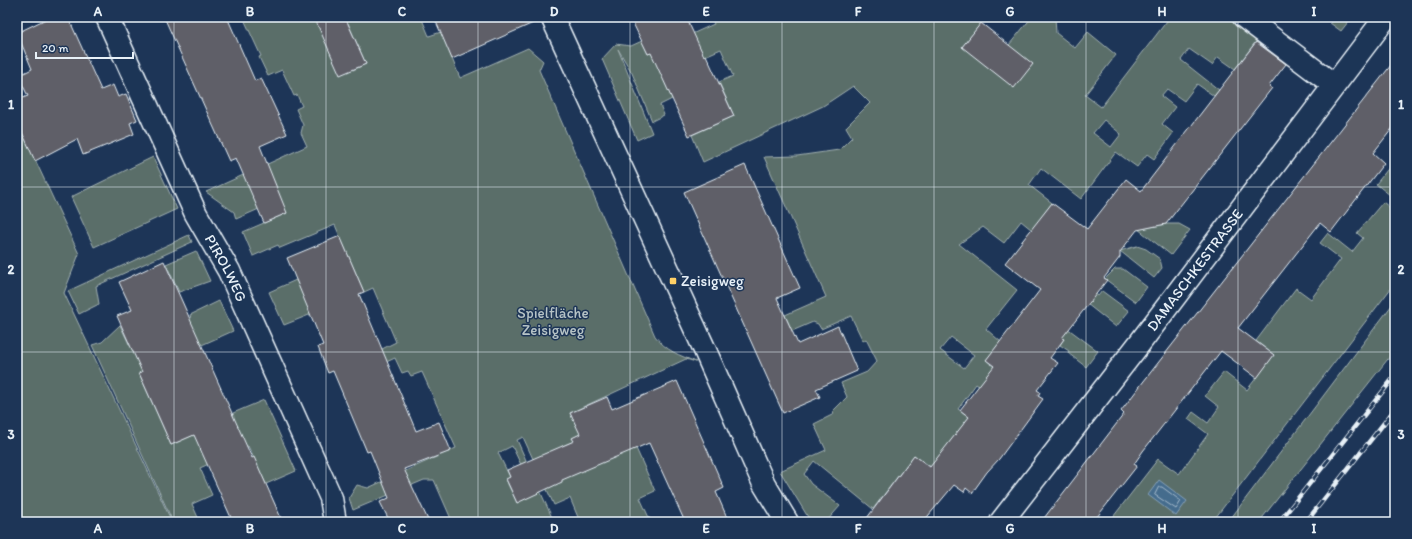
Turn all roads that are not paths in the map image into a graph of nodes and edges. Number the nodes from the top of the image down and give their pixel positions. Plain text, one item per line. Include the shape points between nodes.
1 (107, 17) edge
2 (552, 17) edge
3 (1244, 17) edge
4 (1386, 17) edge
5 (1334, 85) junction
6 (335, 522) edge
7 (787, 522) edge
8 (1001, 522) edge

1 - 6 street, PIROLWEG via 196,214 232,278 331,498
2 - 7 street via 764,484
3 - 5 street
4 - 5 street, DAMASCHKESTRASSE
5 - 8 street, DAMASCHKESTRASSE

